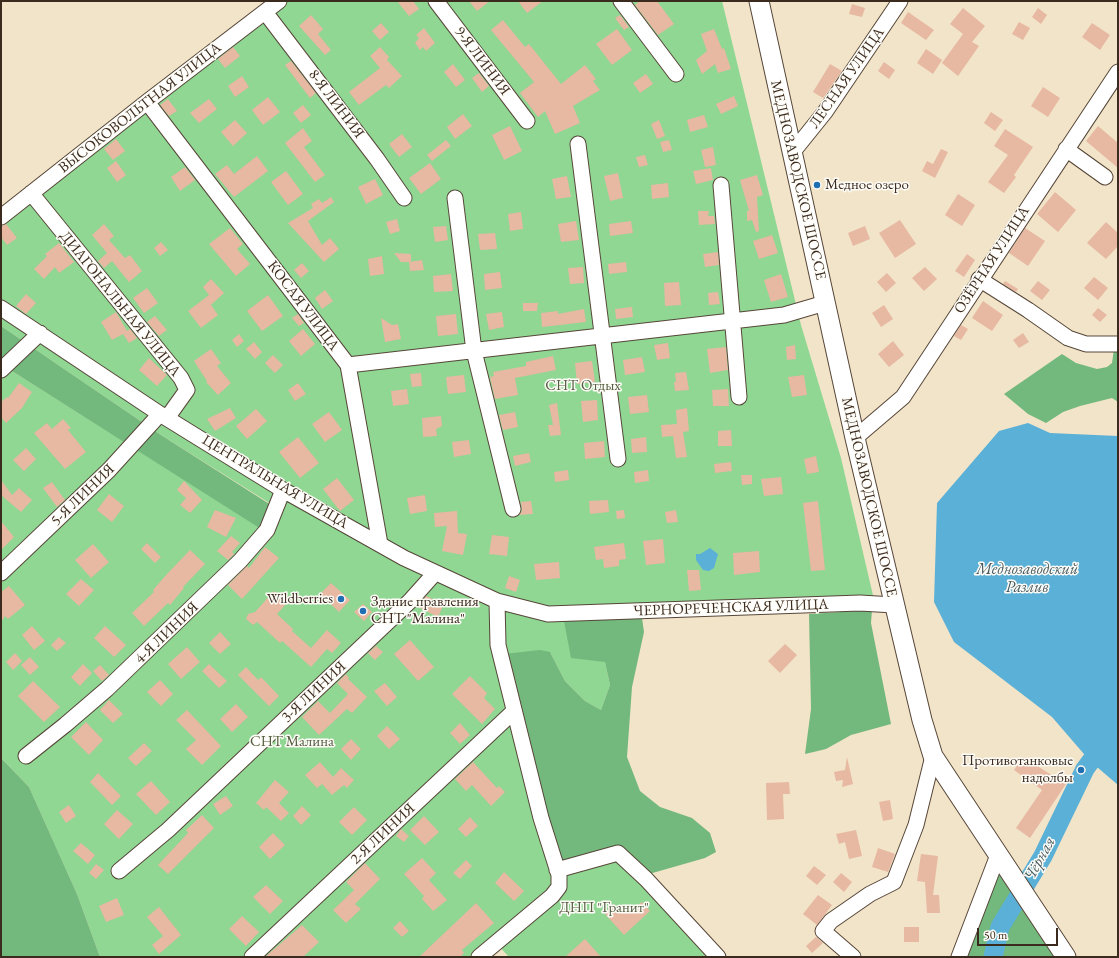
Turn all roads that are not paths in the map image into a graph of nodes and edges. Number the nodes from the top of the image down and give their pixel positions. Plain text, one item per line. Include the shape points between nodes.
1 (279, 1) edge
2 (436, 1) edge
3 (621, 1) edge
4 (759, 1) edge
5 (900, 1) edge
6 (265, 12) junction
7 (676, 74) dead end
8 (1118, 74) edge
9 (147, 102) junction
10 (527, 121) dead end
11 (578, 144) dead end
12 (1066, 149) junction
13 (792, 153) junction
14 (1105, 177) dead end
15 (721, 185) dead end
16 (31, 193) junction
17 (404, 198) dead end
18 (455, 198) dead end
19 (1, 217) edge
20 (979, 279) junction
21 (826, 303) junction
22 (1, 308) edge
23 (733, 321) junction
24 (40, 333) junction
25 (602, 335) junction
26 (1118, 344) edge
27 (474, 351) junction
28 (348, 365) junction
29 (1, 370) edge
30 (739, 397) dead end
31 (164, 416) junction
32 (855, 438) junction
33 (618, 459) dead end
34 (283, 490) junction
35 (513, 509) dead end
36 (380, 544) junction
37 (1, 573) edge
38 (435, 573) junction
39 (497, 601) junction
40 (894, 605) junction
41 (567, 613) joint
42 (513, 712) junction
43 (26, 756) dead end
44 (933, 756) junction
45 (999, 856) junction
46 (557, 870) junction
47 (119, 871) dead end
48 (252, 957) edge
49 (479, 957) edge
50 (718, 957) edge
51 (853, 957) edge
52 (959, 957) edge
53 (1066, 957) edge

1 - 6 street, ВЫСОКОВОЛЬТНАЯ УЛИЦА
2 - 10 street, 9-Я ЛИНИЯ
3 - 7 street
4 - 13 main road, МЕДНОЗАВОДСКОЕ ШОССЕ
5 - 13 street, ЛЕСНАЯ УЛИЦА via 825,112
6 - 9 street, ВЫСОКОВОЛЬТНАЯ УЛИЦА
6 - 17 street, 8-Я ЛИНИЯ via 377,158
8 - 12 street, ОЗЁРНАЯ УЛИЦА
9 - 16 street, ВЫСОКОВОЛЬТНАЯ УЛИЦА
9 - 28 street, КОСАЯ УЛИЦА
11 - 25 street
12 - 14 street
12 - 20 street, ОЗЁРНАЯ УЛИЦА
13 - 21 main road, МЕДНОЗАВОДСКОЕ ШОССЕ
15 - 23 street
16 - 19 street, ВЫСОКОВОЛЬТНАЯ УЛИЦА
16 - 31 street, ДИАГОНАЛЬНАЯ УЛИЦА via 181,378 187,390
18 - 27 street
20 - 26 street via 1068,338 1086,344
20 - 32 street, ОЗЁРНАЯ УЛИЦА via 903,396
21 - 23 street via 784,315
21 - 32 main road, МЕДНОЗАВОДСКОЕ ШОССЕ
22 - 24 street, ЦЕНТРАЛЬНАЯ УЛИЦА
23 - 25 street
23 - 30 street
24 - 29 street
24 - 31 street, ЦЕНТРАЛЬНАЯ УЛИЦА
25 - 27 street
25 - 33 street
27 - 28 street
27 - 35 street
28 - 36 street, КОСАЯ УЛИЦА
31 - 34 street, ЦЕНТРАЛЬНАЯ УЛИЦА
31 - 37 street, 5-Я ЛИНИЯ
32 - 40 main road, МЕДНОЗАВОДСКОЕ ШОССЕ
34 - 36 street, ЦЕНТРАЛЬНАЯ УЛИЦА
34 - 43 street, 4-Я ЛИНИЯ via 267,530 240,561 107,689
36 - 38 street, ЦЕНТРАЛЬНАЯ УЛИЦА
38 - 39 street, ЦЕНТРАЛЬНАЯ УЛИЦА
38 - 47 street, 3-Я ЛИНИЯ via 410,601 179,819
39 - 41 street, ЦЕНТРАЛЬНАЯ УЛИЦА via 548,614
39 - 42 street via 498,646
40 - 41 street, ЧЕРНОРЕЧЕНСКАЯ УЛИЦА via 860,603
40 - 44 main road, МЕДНОЗАВОДСКОЕ ШОССЕ
42 - 46 street
42 - 48 street, 2-Я ЛИНИЯ
44 - 45 main road, МЕДНОЗАВОДСКОЕ ШОССЕ
44 - 51 street via 916,825 894,882 870,894 831,921 822,931
45 - 52 street
45 - 53 main road, МЕДНОЗАВОДСКОЕ ШОССЕ
46 - 49 street via 559,887 552,896
46 - 50 street via 618,853 646,879

